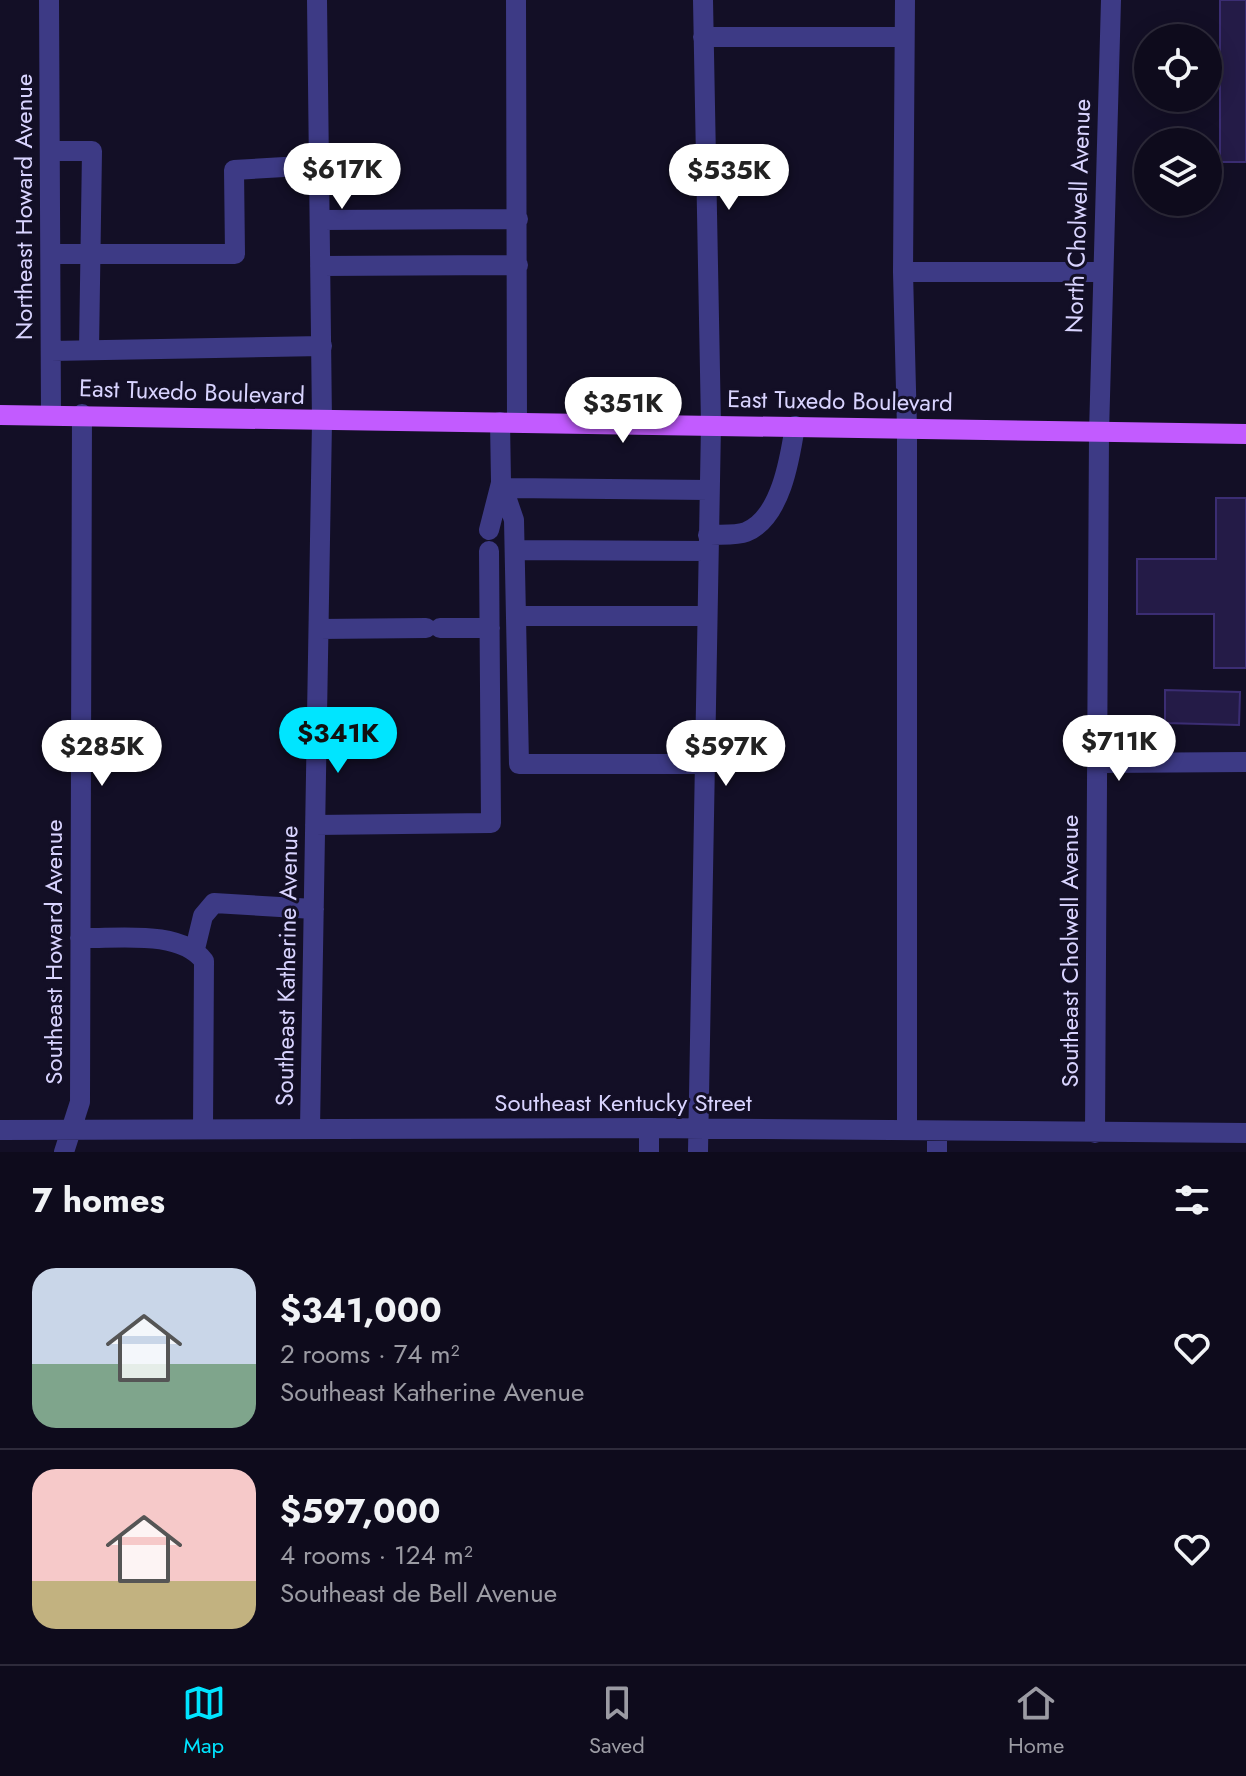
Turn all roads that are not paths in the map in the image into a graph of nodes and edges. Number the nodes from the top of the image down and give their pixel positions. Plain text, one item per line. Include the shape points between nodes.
1 (49, 0) edge
2 (317, 0) edge
3 (516, 0) edge
4 (703, 0) edge
5 (905, 0) edge
6 (1111, 0) edge
7 (703, 37) junction
8 (904, 37) junction
9 (50, 151) junction
10 (319, 165) junction
11 (518, 219) junction
12 (320, 220) junction
13 (51, 254) junction
14 (90, 254) junction
15 (518, 265) junction
16 (320, 266) junction
17 (903, 272) junction
18 (1102, 272) junction
19 (322, 346) junction
20 (89, 350) junction
21 (51, 351) junction
22 (51, 414) junction
23 (82, 414) junction
24 (0, 415) edge
25 (322, 422) junction
26 (509, 422) junction
27 (711, 425) junction
28 (795, 426) junction
29 (907, 429) junction
30 (1099, 433) junction
31 (1246, 434) edge
32 (502, 485) junction
33 (709, 490) junction
34 (489, 530) dead end
35 (708, 543) junction
36 (515, 550) junction
37 (489, 551) dead end
38 (516, 616) junction
39 (707, 616) junction
40 (490, 628) junction
41 (319, 629) junction
42 (1246, 762) edge
43 (1098, 763) junction
44 (705, 764) junction
45 (315, 825) junction
46 (314, 909) junction
47 (80, 938) junction
48 (195, 949) junction
49 (310, 1128) junction
50 (649, 1128) junction
51 (203, 1129) junction
52 (698, 1129) junction
53 (0, 1130) edge
54 (72, 1130) junction
55 (907, 1131) junction
56 (1095, 1133) junction
57 (1246, 1133) edge
58 (937, 1142) edge
59 (1173, 1143) edge
60 (64, 1152) edge
61 (649, 1152) edge
62 (698, 1152) edge

1 - 9 street, Northeast Howard Avenue
2 - 10 street, Southeast Katherine Avenue
3 - 11 street
4 - 7 street
5 - 8 street
6 - 18 street, North Cholwell Avenue
7 - 8 street
7 - 27 street
8 - 17 street
9 - 13 street, Northeast Howard Avenue
9 - 14 street via 92,151
10 - 12 street, Southeast Katherine Avenue
10 - 14 street via 234,170 235,254
11 - 12 street
11 - 15 street
12 - 16 street, Southeast Katherine Avenue
13 - 14 street
13 - 21 street, Northeast Howard Avenue
14 - 20 street
15 - 16 street
15 - 26 street
16 - 19 street, Southeast Katherine Avenue
17 - 18 street
17 - 29 street
18 - 30 street, North Cholwell Avenue
19 - 20 street
19 - 25 street, Southeast Katherine Avenue
20 - 21 street
21 - 22 street, Northeast Howard Avenue
22 - 23 main road, East Tuxedo Boulevard
22 - 24 main road, East Tuxedo Boulevard
23 - 25 main road, East Tuxedo Boulevard
23 - 47 street, Southeast Howard Avenue
25 - 26 main road, East Tuxedo Boulevard
25 - 41 street, Southeast Katherine Avenue
26 - 27 main road, East Tuxedo Boulevard
26 - 32 street
27 - 28 main road, East Tuxedo Boulevard
27 - 33 street
28 - 29 main road, East Tuxedo Boulevard
28 - 35 street via 786,480 761,521 746,533
29 - 30 main road, East Tuxedo Boulevard
29 - 55 street
30 - 31 main road, East Tuxedo Boulevard
30 - 43 street, Southeast Cholwell Avenue
32 - 33 street
32 - 34 street
32 - 36 street via 514,520
33 - 35 street
35 - 36 street
35 - 39 street
36 - 38 street
37 - 40 street
38 - 39 street
38 - 44 street via 519,764
39 - 44 street
40 - 41 street
40 - 45 street via 491,823
41 - 45 street, Southeast Katherine Avenue
42 - 43 street
43 - 56 street, Southeast Cholwell Avenue
44 - 52 street
45 - 46 street, Southeast Katherine Avenue
46 - 48 street via 214,903 203,916
46 - 49 street, Southeast Katherine Avenue
47 - 48 street via 174,942
47 - 54 street, Southeast Howard Avenue via 80,1102
48 - 51 street via 204,961
49 - 50 street, Southeast Kentucky Street
49 - 51 street, Southeast Kentucky Street
50 - 52 street, Southeast Kentucky Street
50 - 61 street
51 - 54 street, Southeast Kentucky Street
52 - 55 street, Southeast Kentucky Street
52 - 62 street
53 - 54 street, Southeast Kentucky Street
54 - 60 street, Southeast Howard Avenue
55 - 58 street, Southeast Kentucky Street
56 - 58 street, Southeast Kentucky Street
56 - 59 street, Southeast Kentucky Street
57 - 59 street, Southeast Kentucky Street

